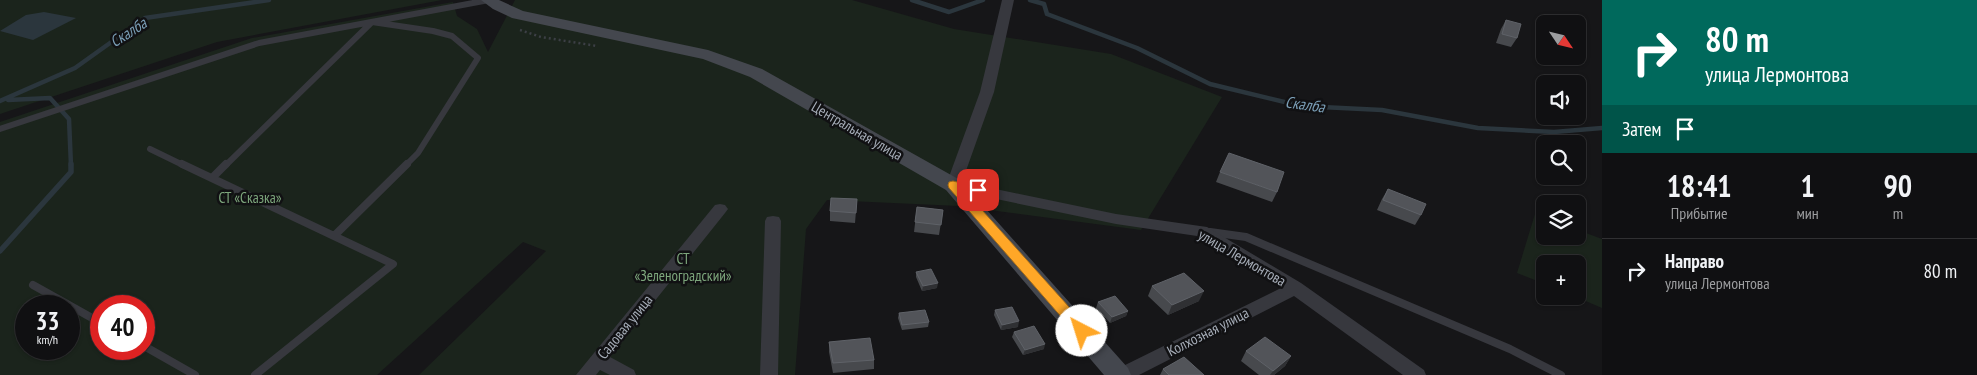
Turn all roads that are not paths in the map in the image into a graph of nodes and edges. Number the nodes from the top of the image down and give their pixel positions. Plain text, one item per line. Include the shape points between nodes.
1 (489, 0) edge
2 (1008, 2) edge
3 (372, 22) junction
4 (0, 129) edge
5 (150, 148) dead end
6 (212, 178) junction
7 (953, 185) junction
8 (720, 209) dead end
9 (773, 221) dead end
10 (1201, 231) junction
11 (334, 236) junction
12 (33, 285) dead end
13 (1295, 288) junction
14 (90, 317) edge
15 (155, 352) edge
16 (598, 360) junction
17 (195, 375) edge
18 (255, 375) edge
19 (585, 375) edge
20 (627, 375) edge
21 (769, 375) edge
22 (1120, 375) edge
23 (1417, 375) edge
24 (1561, 375) edge

1 - 3 lane
1 - 7 street, Центральная улица via 516,21 708,55 756,73
2 - 7 street via 987,92
3 - 4 lane via 259,43
3 - 6 lane
3 - 11 lane via 452,36 478,58 418,153
5 - 6 lane
6 - 11 lane
7 - 10 street, улица Лермонтова via 1116,219
7 - 22 street, Центральная улица
8 - 16 street, Садовая улица
9 - 21 street
10 - 13 street, улица Лермонтова
10 - 24 lane via 1246,237 1510,349
11 - 18 lane via 393,264
12 - 14 lane
13 - 22 street, Колхозная улица
13 - 23 street, улица Лермонтова
15 - 17 lane
16 - 19 street, Садовая улица
16 - 20 street

